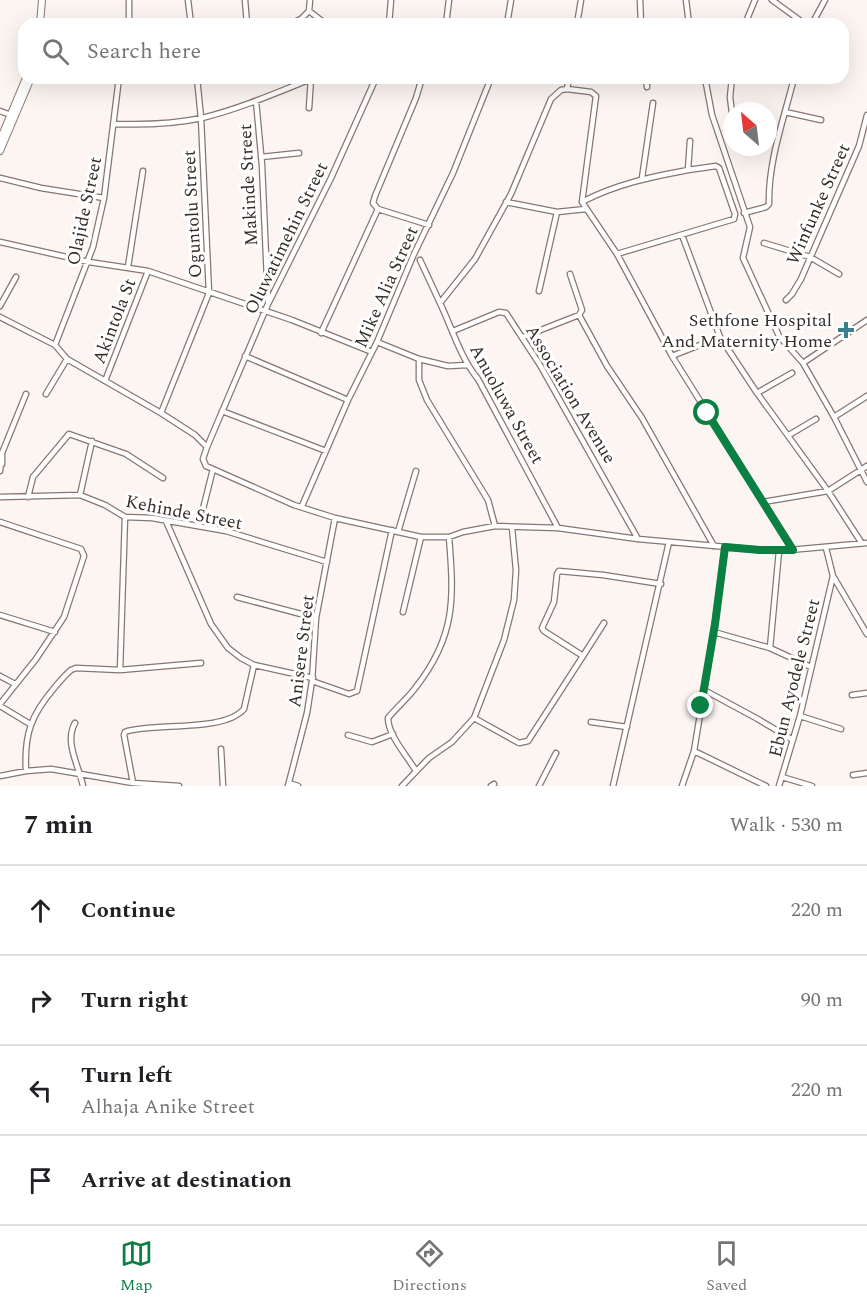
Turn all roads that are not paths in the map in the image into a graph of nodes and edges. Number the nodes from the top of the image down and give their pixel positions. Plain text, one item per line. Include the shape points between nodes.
1 (40, 0) edge
2 (129, 0) edge
3 (188, 0) edge
4 (245, 0) edge
5 (310, 0) edge
6 (390, 0) edge
7 (449, 0) edge
8 (511, 0) edge
9 (581, 0) edge
10 (640, 0) edge
11 (686, 0) edge
12 (755, 0) edge
13 (772, 0) edge
14 (825, 0) edge
15 (309, 11) junction
16 (38, 18) edge
17 (129, 18) edge
18 (190, 18) edge
19 (246, 18) edge
20 (303, 18) edge
21 (319, 18) edge
22 (389, 18) edge
23 (447, 18) edge
24 (508, 18) edge
25 (578, 18) edge
26 (642, 18) edge
27 (688, 18) edge
28 (748, 18) edge
29 (797, 18) edge
30 (815, 18) edge
31 (24, 84) edge
32 (28, 84) edge
33 (118, 84) edge
34 (198, 84) edge
35 (297, 84) edge
36 (311, 84) edge
37 (373, 84) edge
38 (420, 84) edge
39 (489, 84) edge
40 (567, 84) edge
41 (647, 84) edge
42 (706, 84) edge
43 (731, 84) edge
44 (792, 84) edge
45 (647, 87) dead end
46 (567, 89) junction
47 (256, 101) junction
48 (731, 102) edge
49 (653, 103) dead end
50 (309, 108) dead end
51 (0, 111) edge
52 (785, 112) junction
53 (11, 115) junction
54 (867, 115) edge
55 (201, 118) junction
56 (821, 120) dead end
57 (114, 124) junction
58 (0, 140) edge
59 (690, 141) dead end
60 (0, 151) edge
61 (299, 153) dead end
62 (261, 157) junction
63 (688, 170) junction
64 (143, 171) dead end
65 (0, 178) edge
66 (642, 178) junction
67 (104, 198) junction
68 (506, 202) junction
69 (582, 202) junction
70 (378, 209) junction
71 (586, 209) junction
72 (557, 212) junction
73 (744, 213) junction
74 (429, 225) junction
75 (682, 235) junction
76 (0, 242) edge
77 (764, 243) dead end
78 (617, 254) junction
79 (810, 257) junction
80 (420, 261) dead end
81 (89, 262) junction
82 (128, 267) junction
83 (148, 271) junction
84 (570, 274) dead end
85 (839, 274) dead end
86 (16, 277) dead end
87 (539, 291) dead end
88 (209, 293) junction
89 (786, 300) dead end
90 (440, 303) junction
91 (268, 304) junction
92 (0, 306) edge
93 (265, 312) junction
94 (579, 315) junction
95 (0, 317) edge
96 (867, 320) edge
97 (453, 331) junction
98 (321, 333) junction
99 (720, 337) junction
100 (523, 338) junction
101 (377, 342) junction
102 (55, 345) junction
103 (372, 352) junction
104 (245, 356) junction
105 (672, 356) junction
106 (67, 359) junction
107 (419, 359) junction
108 (803, 363) junction
109 (467, 365) junction
110 (792, 373) dead end
111 (105, 381) junction
112 (757, 393) junction
113 (26, 394) dead end
114 (46, 394) dead end
115 (867, 396) edge
116 (348, 400) junction
117 (222, 411) junction
118 (161, 413) junction
119 (834, 417) junction
120 (816, 419) dead end
121 (789, 435) junction
122 (92, 441) junction
123 (207, 447) junction
124 (326, 451) junction
125 (1, 461) edge
126 (867, 466) edge
127 (213, 469) junction
128 (0, 471) edge
129 (416, 471) dead end
130 (861, 471) junction
131 (163, 478) dead end
132 (867, 482) edge
133 (828, 491) junction
134 (80, 495) junction
135 (0, 496) edge
136 (28, 497) junction
137 (763, 502) junction
138 (302, 506) junction
139 (125, 517) junction
140 (335, 518) junction
141 (166, 521) junction
142 (0, 522) edge
143 (199, 525) junction
144 (495, 526) junction
145 (512, 528) junction
146 (558, 528) junction
147 (395, 531) junction
148 (421, 537) junction
149 (449, 537) junction
150 (638, 539) junction
151 (669, 542) junction
152 (864, 543) edge
153 (715, 546) junction
154 (725, 547) junction
155 (826, 548) junction
156 (793, 550) junction
157 (779, 551) junction
158 (327, 562) junction
159 (833, 576) junction
160 (661, 584) junction
161 (237, 597) dead end
162 (403, 612) dead end
163 (0, 615) edge
164 (316, 618) junction
165 (604, 623) dead end
166 (55, 632) junction
167 (714, 632) junction
168 (867, 634) edge
169 (770, 648) junction
170 (584, 656) junction
171 (201, 663) dead end
172 (254, 665) junction
173 (811, 667) junction
174 (120, 670) junction
175 (0, 676) edge
176 (312, 679) junction
177 (15, 684) junction
178 (704, 690) junction
179 (867, 693) edge
180 (852, 694) dead end
181 (0, 705) edge
182 (800, 716) junction
183 (474, 718) junction
184 (591, 722) dead end
185 (75, 723) dead end
186 (30, 724) junction
187 (627, 727) junction
188 (841, 729) dead end
189 (393, 734) junction
190 (348, 735) dead end
191 (793, 740) junction
192 (221, 749) dead end
193 (694, 751) junction
194 (556, 753) dead end
195 (26, 771) junction
196 (416, 771) junction
197 (867, 773) edge
198 (81, 775) junction
199 (853, 775) dead end
200 (0, 776) edge
201 (782, 777) junction
202 (133, 783) junction
203 (289, 785) edge
204 (82, 786) edge
205 (179, 786) edge
206 (223, 786) edge
207 (298, 786) edge
208 (402, 786) edge
209 (539, 786) edge
210 (613, 786) edge
211 (682, 786) edge
212 (766, 786) edge
213 (779, 786) edge
214 (812, 786) edge

1 - 16 main road
2 - 17 street
3 - 18 street
4 - 19 street
5 - 15 street
6 - 22 street
7 - 23 street
8 - 24 street
9 - 25 street
10 - 26 street
11 - 27 street
12 - 28 street
13 - 29 street
14 - 30 street
15 - 20 street
15 - 21 street
31 - 53 main road
32 - 60 main road
33 - 57 street, Olajide Street
34 - 55 street, Oguntolu Street
35 - 47 street
36 - 50 street
37 - 91 street, Oluwatimehin Street
38 - 70 street via 375,196 373,202
39 - 74 street, Mike Alia Street
40 - 46 street
41 - 45 street
42 - 73 street via 712,115
43 - 48 street
44 - 52 street
46 - 68 street via 551,99
46 - 69 street via 596,96
47 - 55 street
47 - 62 street, Makinde Street
49 - 66 street
51 - 53 street
52 - 56 street
52 - 73 street via 768,184 769,204
53 - 58 main road
54 - 79 street, Winfunke Street via 859,146
55 - 57 street
55 - 88 street, Oguntolu Street
57 - 67 street, Olajide Street
59 - 63 street
61 - 62 street
62 - 91 street, Makinde Street
63 - 66 street
63 - 75 street via 719,168 735,214 734,219
64 - 82 street
65 - 67 street
66 - 69 street
67 - 81 street, Olajide Street
68 - 72 street
68 - 90 street via 475,259
69 - 71 street
70 - 74 street
70 - 98 street
71 - 72 street
71 - 78 street
72 - 87 street
73 - 108 street via 750,227 742,258 779,336
74 - 101 street, Mike Alia Street
75 - 78 street
75 - 99 street
76 - 81 street
77 - 79 street
78 - 105 street
79 - 85 street
79 - 89 street, Winfunke Street
80 - 90 street, Anuoluwa Street
81 - 82 street
81 - 102 street, Olajide Street
82 - 83 street
83 - 88 street
83 - 111 street, Akintola St
84 - 94 street via 582,310
86 - 92 street
88 - 93 street
88 - 118 street, Oguntolu Street
90 - 97 street, Anuoluwa Street
91 - 93 street, Oluwatimehin Street
93 - 98 street
93 - 104 street, Oluwatimehin Street
94 - 100 street
94 - 153 street
95 - 102 street
96 - 108 street
97 - 100 street, Association Avenue via 499,312 506,313
97 - 109 street, Anuoluwa Street
98 - 103 street
99 - 105 street
99 - 112 street
100 - 150 street, Association Avenue
101 - 103 street, Mike Alia Street
101 - 107 street
102 - 106 street
103 - 116 street, Mike Alia Street
104 - 116 street
104 - 117 street, Oluwatimehin Street
105 - 137 street
106 - 111 street
106 - 114 street
107 - 109 street via 448,366
107 - 144 street via 419,380 427,400 488,500
108 - 119 street
109 - 146 street, Anuoluwa Street
110 - 112 street
111 - 118 street
112 - 121 street
113 - 125 street
115 - 119 street
116 - 124 street, Mike Alia Street
117 - 123 street, Oluwatimehin Street
117 - 124 street
118 - 123 street
119 - 130 street
120 - 121 street
121 - 133 street
122 - 131 street via 131,457
122 - 134 street
122 - 136 street via 73,434 65,436 33,477
123 - 127 street via 203,463
124 - 138 street, Mike Alia Street
125 - 128 street
126 - 130 street
127 - 138 street
127 - 143 street
129 - 147 street
130 - 132 street
130 - 133 street
133 - 137 street
133 - 152 street
134 - 136 street, Kehinde Street
134 - 139 street, Kehinde Street
135 - 136 street, Kehinde Street
137 - 156 street
138 - 140 street
139 - 141 street, Kehinde Street
139 - 174 street
140 - 147 street
140 - 158 street, Anisere Street
141 - 143 street, Kehinde Street
141 - 172 street via 212,624 234,653
142 - 166 street via 83,552 67,612
143 - 158 street, Kehinde Street
144 - 145 street
144 - 149 street
145 - 146 street
145 - 183 street via 516,570 510,618
146 - 150 street
147 - 148 street
147 - 176 street via 357,691 349,694
148 - 149 street
148 - 162 street
149 - 189 street via 453,599 445,635 424,677 388,718
150 - 151 street
151 - 153 street
151 - 160 street
152 - 155 street
153 - 154 street
154 - 157 street
154 - 167 street
155 - 156 street
155 - 159 street
156 - 157 street
157 - 169 street
158 - 164 street, Anisere Street
159 - 168 street
159 - 173 street, Ebun Ayodele Street
160 - 170 street via 559,571 554,602 542,628
160 - 187 street
161 - 164 street
163 - 166 street
164 - 176 street, Anisere Street
165 - 170 street
166 - 177 street
167 - 169 street
167 - 178 street
169 - 173 street
170 - 183 street via 528,741 519,743
171 - 174 street
172 - 176 street
172 - 202 street via 240,714 205,724 125,732
173 - 182 street, Ebun Ayodele Street
174 - 186 street via 71,670
175 - 177 street
176 - 203 street, Anisere Street
177 - 181 street
178 - 191 street
178 - 193 street
179 - 180 street
181 - 186 street
182 - 188 street
182 - 191 street, Ebun Ayodele Street
183 - 196 street
184 - 187 street
185 - 198 street via 72,747
186 - 195 street
187 - 210 street
189 - 190 street via 372,742
189 - 196 street
191 - 201 street, Ebun Ayodele Street
192 - 206 street
193 - 211 street
193 - 212 street
194 - 209 street
195 - 198 street via 51,769
195 - 200 street
196 - 208 street
197 - 199 street
198 - 202 street
198 - 204 street
201 - 213 street, Ebun Ayodele Street
201 - 214 street
202 - 205 street
203 - 207 street

